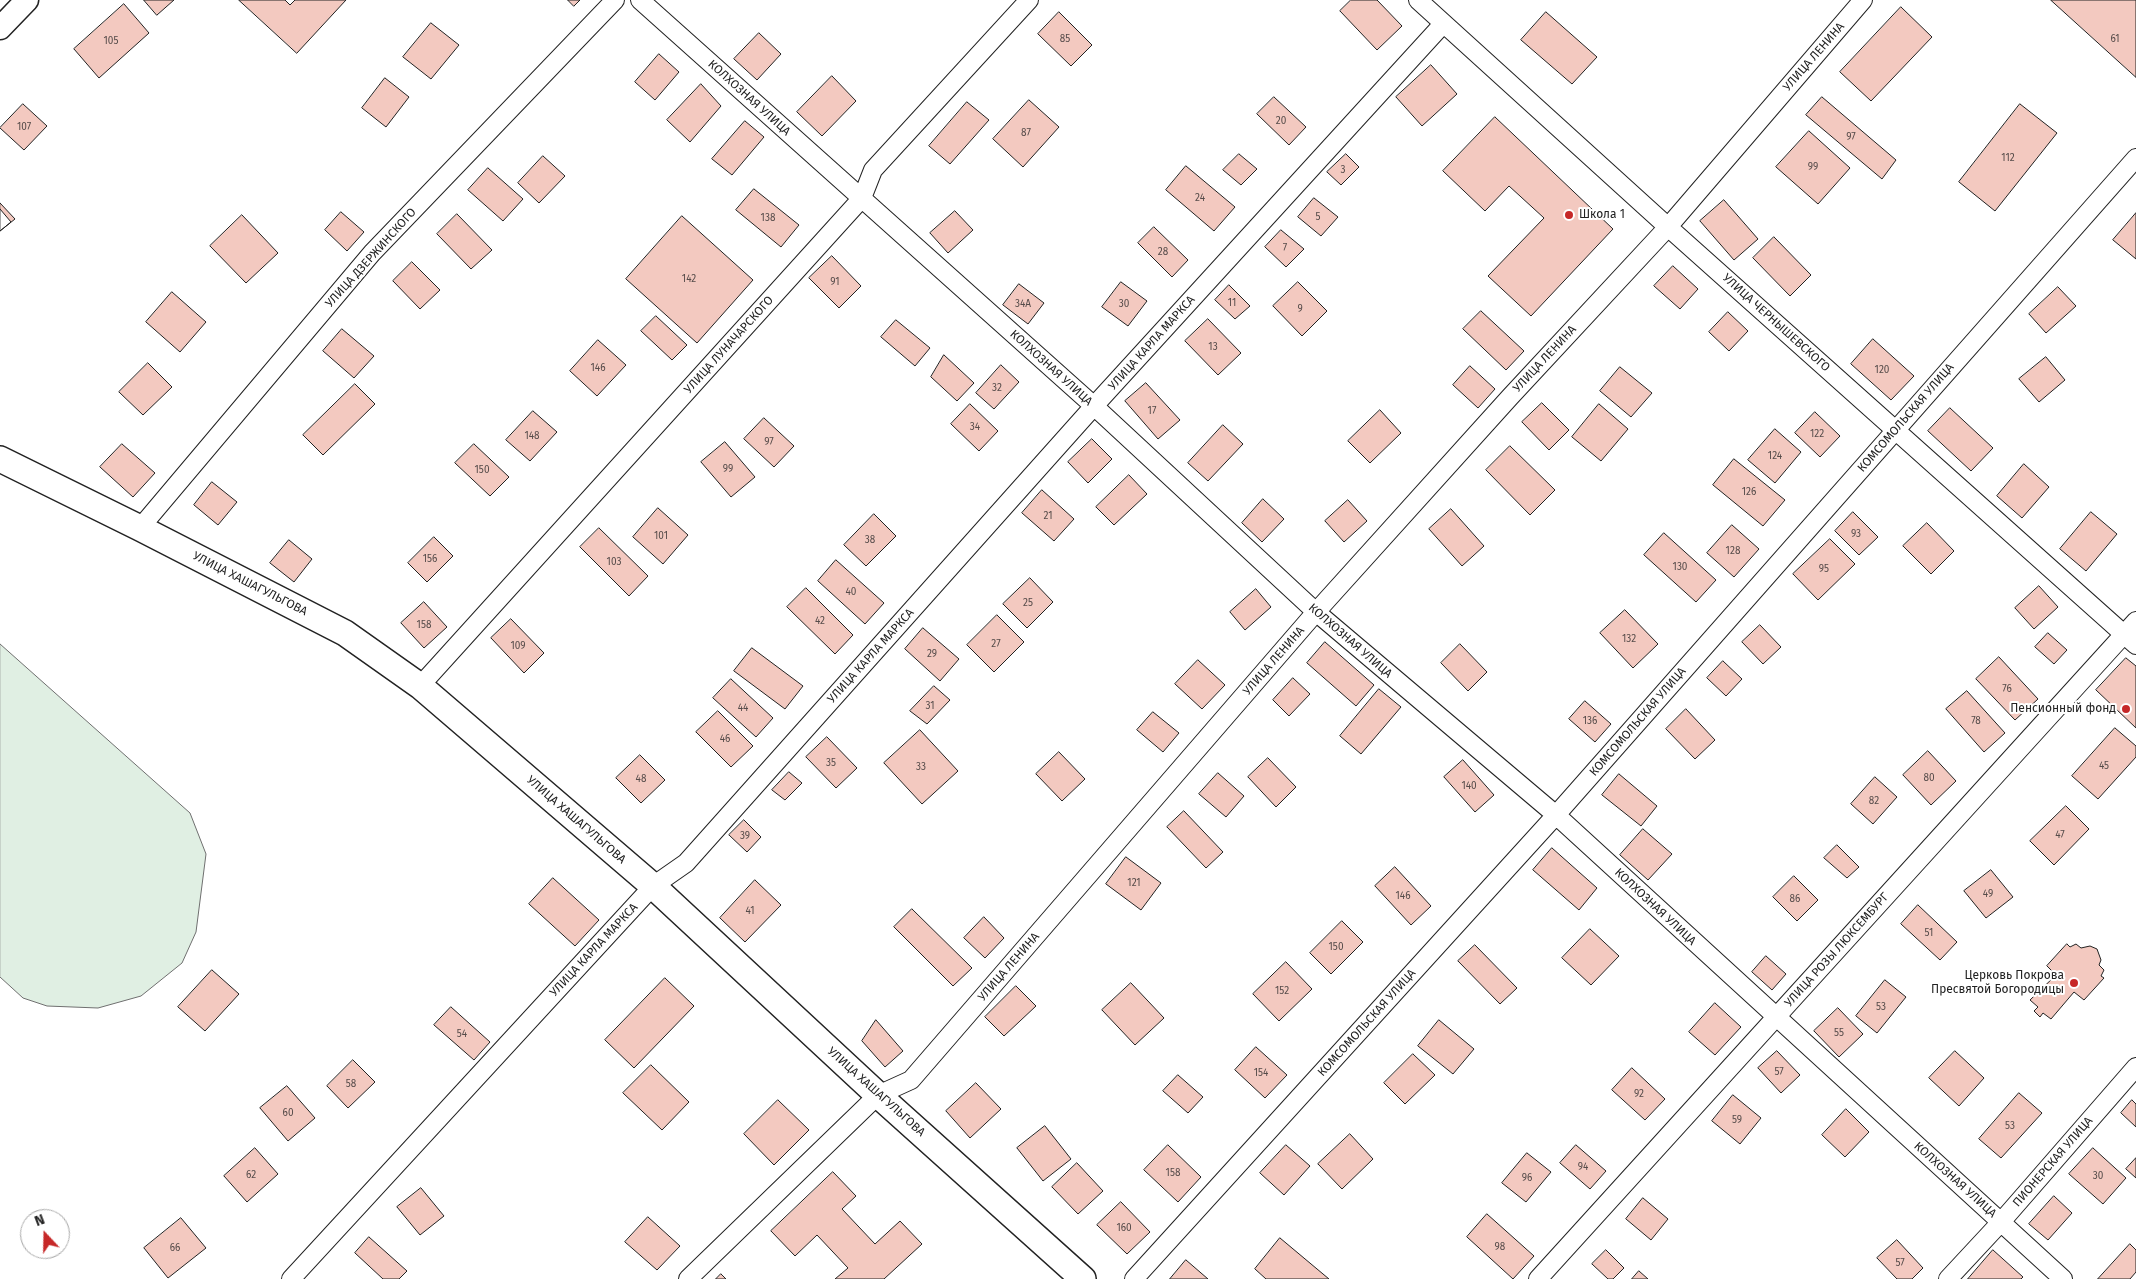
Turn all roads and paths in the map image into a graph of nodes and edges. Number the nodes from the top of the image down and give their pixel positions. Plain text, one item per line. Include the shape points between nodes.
1 (27, 0) edge
2 (615, 0) edge
3 (640, 0) edge
4 (1029, 0) edge
5 (1418, 0) edge
6 (1863, 0) edge
7 (1444, 24) junction
8 (0, 28) edge
9 (2136, 158) edge
10 (862, 198) junction
11 (1668, 227) junction
12 (1094, 406) junction
13 (1895, 429) junction
14 (0, 459) edge
15 (140, 528) junction
16 (1316, 612) junction
17 (2136, 621) edge
18 (2130, 640) edge
19 (420, 686) junction
20 (1556, 816) junction
21 (653, 886) junction
22 (1776, 1017) junction
23 (2136, 1066) edge
24 (878, 1095) junction
25 (2001, 1222) junction
26 (291, 1279) edge
27 (688, 1279) edge
28 (1083, 1279) edge
29 (1134, 1279) edge
30 (1538, 1279) edge
31 (1948, 1279) edge
32 (2063, 1279) edge

1 - 8 street
2 - 15 street, УЛИЦА ДЗЕРЖИНСКОГО via 372,253
3 - 10 street, КОЛХОЗНАЯ УЛИЦА
4 - 10 street, УЛИЦА ЛУНАЧАРСКОГО via 872,170
5 - 7 street, УЛИЦА ЧЕРНЫШЕВСКОГО
6 - 11 street, УЛИЦА ЛЕНИНА
7 - 11 street, УЛИЦА ЧЕРНЫШЕВСКОГО
7 - 12 street, УЛИЦА КАРЛА МАРКСА
9 - 13 street, КОМСОМОЛЬСКАЯ УЛИЦА
10 - 12 street, КОЛХОЗНАЯ УЛИЦА
10 - 19 street, УЛИЦА ЛУНАЧАРСКОГО
11 - 13 street, УЛИЦА ЧЕРНЫШЕВСКОГО
11 - 16 street, УЛИЦА ЛЕНИНА
12 - 16 street, КОЛХОЗНАЯ УЛИЦА
12 - 21 street, УЛИЦА КАРЛА МАРКСА via 686,863
13 - 18 street, УЛИЦА ЧЕРНЫШЕВСКОГО
13 - 20 street, КОМСОМОЛЬСКАЯ УЛИЦА
14 - 15 main road, УЛИЦА ХАШАГУЛЬГОВА
15 - 19 main road, УЛИЦА ХАШАГУЛЬГОВА via 345,633
16 - 20 street, КОЛХОЗНАЯ УЛИЦА
16 - 24 street, УЛИЦА ЛЕНИНА via 911,1080
17 - 18 street, УЛИЦА РОЗЫ ЛЮКСЕМБУРГ
18 - 22 street, УЛИЦА РОЗЫ ЛЮКСЕМБУРГ
19 - 21 main road, УЛИЦА ХАШАГУЛЬГОВА
20 - 22 street, КОЛХОЗНАЯ УЛИЦА
20 - 29 street, КОМСОМОЛЬСКАЯ УЛИЦА
21 - 24 main road, УЛИЦА ХАШАГУЛЬГОВА
21 - 26 street, УЛИЦА КАРЛА МАРКСА
22 - 25 street, КОЛХОЗНАЯ УЛИЦА
22 - 30 street, УЛИЦА РОЗЫ ЛЮКСЕМБУРГ
23 - 25 street, ПИОНЕРСКАЯ УЛИЦА
24 - 27 street, УЛИЦА ЛЕНИНА
24 - 28 main road, УЛИЦА ХАШАГУЛЬГОВА
25 - 31 street, ПИОНЕРСКАЯ УЛИЦА
25 - 32 street, КОЛХОЗНАЯ УЛИЦА

